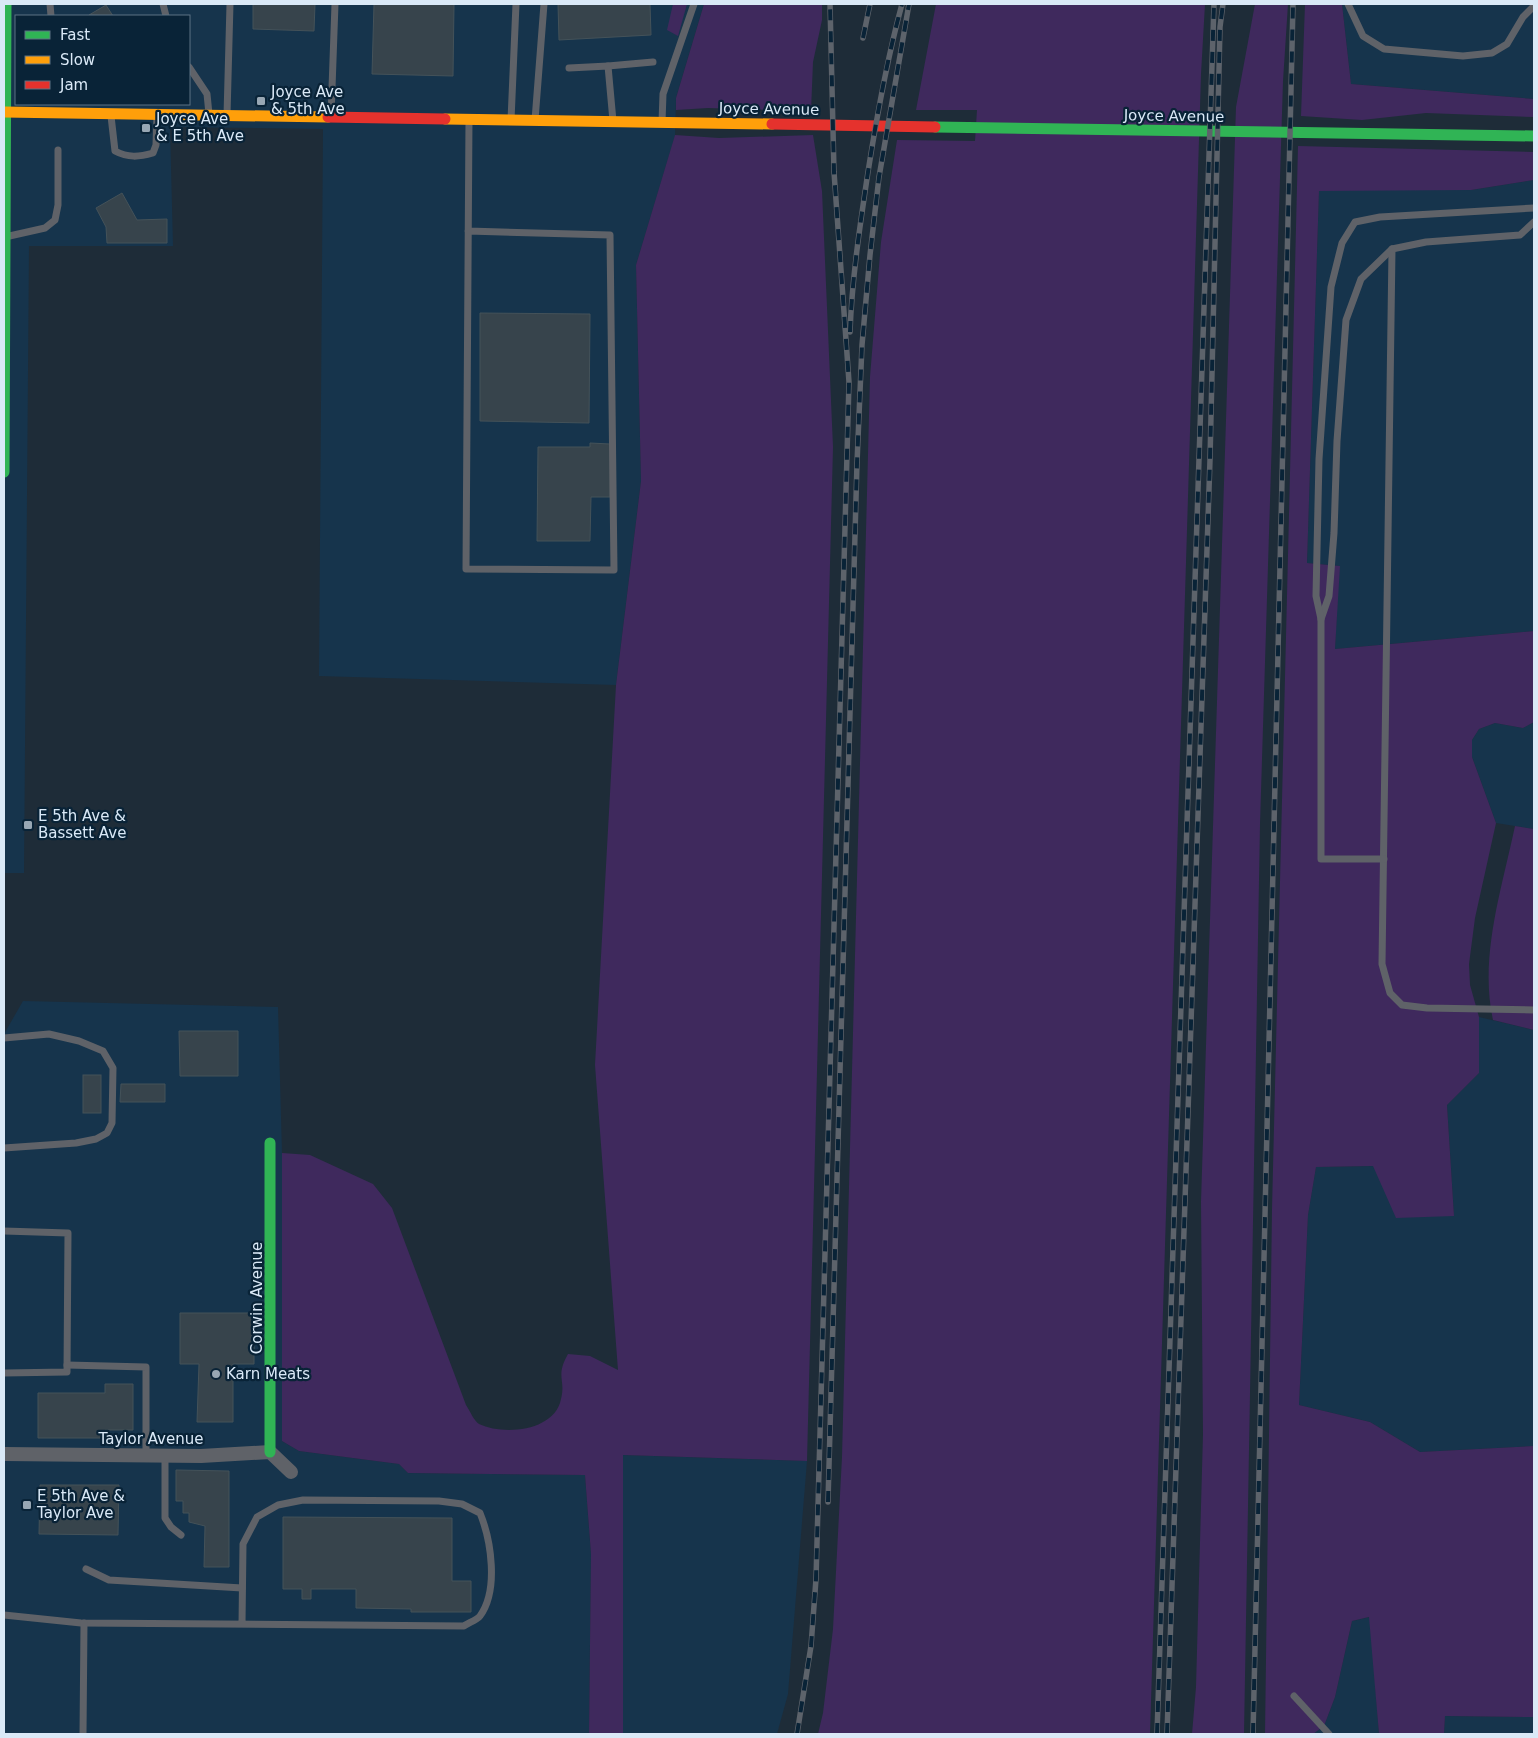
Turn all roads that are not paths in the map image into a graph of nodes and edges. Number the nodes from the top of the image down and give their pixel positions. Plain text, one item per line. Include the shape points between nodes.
1 (6, 4) edge
2 (230, 4) edge
3 (335, 4) edge
4 (516, 4) edge
5 (544, 4) edge
6 (694, 4) edge
7 (1348, 4) edge
8 (1534, 6) edge
9 (11, 35) edge
10 (653, 62) dead end
11 (608, 66) junction
12 (569, 68) dead end
13 (190, 69) edge
14 (63, 108) edge
15 (131, 109) edge
16 (5, 112) edge
17 (111, 113) junction
18 (157, 114) junction
19 (209, 115) junction
20 (227, 115) junction
21 (332, 116) junction
22 (468, 119) junction
23 (511, 120) junction
24 (536, 120) junction
25 (613, 122) junction
26 (662, 122) junction
27 (1534, 136) edge
28 (58, 150) dead end
29 (1534, 208) edge
30 (1534, 222) edge
31 (468, 230) junction
32 (5, 237) edge
33 (1392, 249) junction
34 (4, 472) edge
35 (1320, 619) junction
36 (1384, 859) junction
37 (1534, 1010) edge
38 (4, 1038) edge
39 (270, 1143) dead end
40 (4, 1148) edge
41 (4, 1232) edge
42 (67, 1364) junction
43 (4, 1373) edge
44 (270, 1452) junction
45 (4, 1454) edge
46 (146, 1456) junction
47 (165, 1456) junction
48 (291, 1472) dead end
49 (181, 1534) dead end
50 (86, 1569) dead end
51 (242, 1588) junction
52 (4, 1614) edge
53 (84, 1623) junction
54 (242, 1624) junction
55 (1294, 1696) dead end
56 (83, 1734) edge
57 (1329, 1734) edge

1 - 9 street
2 - 20 lane
3 - 21 lane
4 - 23 lane
5 - 24 lane
6 - 26 lane via 663,94
7 - 8 lane via 1363,36 1384,49 1462,56 1492,53 1507,44 1522,17
9 - 16 street
10 - 11 lane
11 - 12 lane
11 - 25 lane
13 - 19 lane via 207,94
14 - 16 street, Joyce Avenue
14 - 17 street, Joyce Avenue
15 - 17 street, Joyce Avenue
15 - 18 street, Joyce Avenue
16 - 32 street
17 - 18 lane via 115,151 125,156 153,153
18 - 19 street, Joyce Avenue
19 - 20 street, Joyce Avenue
20 - 21 street, Joyce Avenue
21 - 22 street, Joyce Avenue
22 - 23 street, Joyce Avenue
22 - 31 lane
23 - 24 street, Joyce Avenue
24 - 25 street, Joyce Avenue
25 - 26 street, Joyce Avenue
26 - 27 street, Joyce Avenue
28 - 32 lane via 55,220 45,228
29 - 35 lane via 1380,216 1355,222 1342,243 1331,287 1319,459 1316,596
30 - 33 lane via 1520,235 1426,242
31 - 31 lane via 466,569 614,570 610,235
32 - 34 street
33 - 35 lane via 1361,279 1346,320 1329,596
33 - 36 lane
35 - 36 lane via 1321,859
36 - 37 lane via 1382,964 1390,993 1402,1005 1427,1008
38 - 40 lane via 49,1034 79,1041 103,1051 113,1068 112,1124 107,1133 76,1143
39 - 44 street, Corwin Avenue
41 - 42 lane via 68,1232
42 - 43 lane via 67,1372
42 - 46 lane via 146,1367
44 - 47 street, Taylor Avenue
44 - 48 street
45 - 46 street, Taylor Avenue
46 - 47 street, Taylor Avenue
47 - 49 lane via 166,1518 171,1527
50 - 51 lane via 109,1580
51 - 54 lane
51 - 54 lane via 243,1544 257,1518 278,1505 302,1500 462,1504 480,1513 488,1533 492,1557 488,1597 480,1616 464,1626
52 - 53 lane
53 - 54 lane
53 - 56 lane
55 - 57 lane

